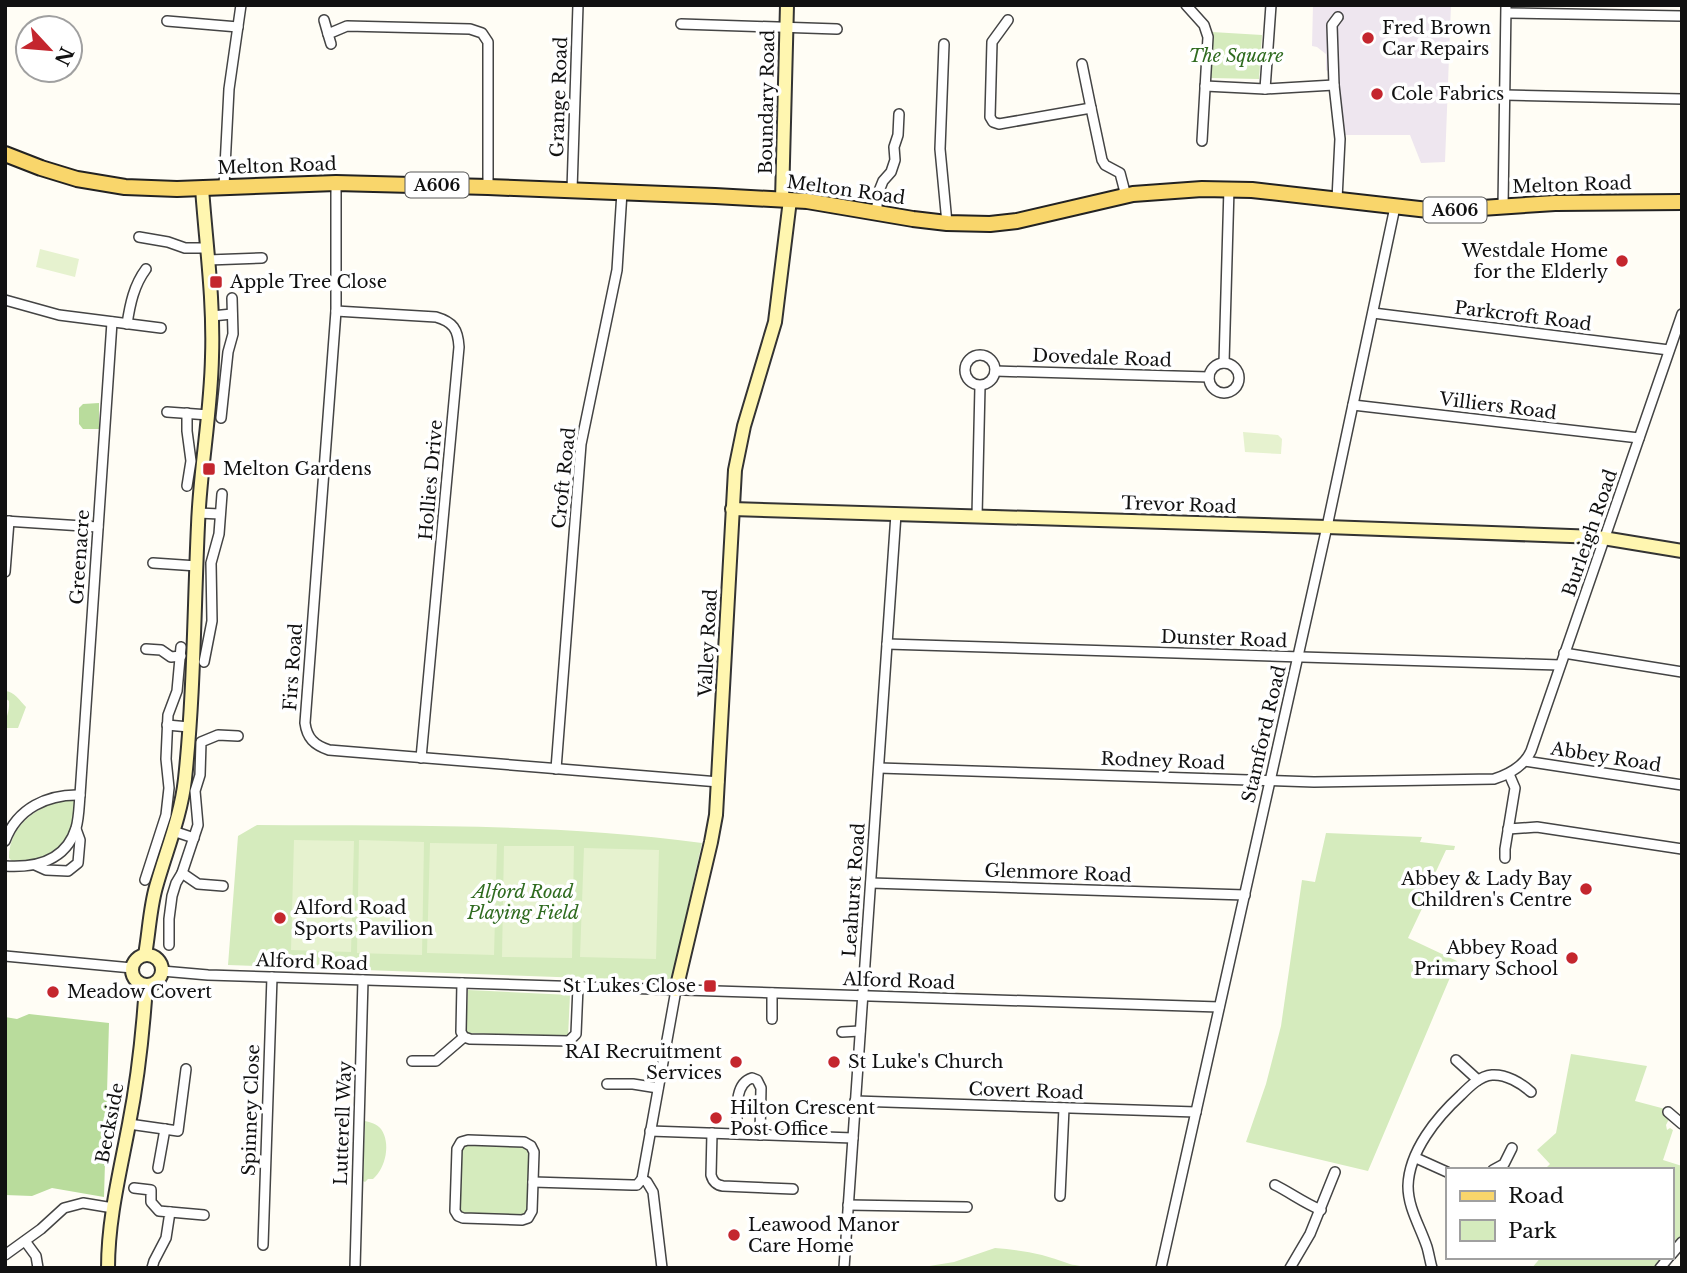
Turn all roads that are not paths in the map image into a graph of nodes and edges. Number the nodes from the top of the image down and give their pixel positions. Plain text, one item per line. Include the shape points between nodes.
1 (241, 5) edge
2 (578, 5) edge
3 (787, 5) edge
4 (1186, 5) edge
5 (1271, 5) edge
6 (1506, 9) edge
7 (1682, 16) edge
8 (1338, 17) dead end
9 (324, 20) dead end
10 (1008, 20) dead end
11 (167, 21) dead end
12 (681, 24) dead end
13 (786, 26) junction
14 (238, 27) junction
15 (838, 29) dead end
16 (944, 44) dead end
17 (1082, 64) dead end
18 (1334, 85) junction
19 (1205, 86) junction
20 (1265, 89) junction
21 (1505, 95) junction
22 (1682, 99) edge
23 (1091, 108) junction
24 (899, 115) dead end
25 (1202, 141) dead end
26 (5, 154) edge
27 (336, 183) junction
28 (224, 186) junction
29 (488, 187) junction
30 (202, 188) junction
31 (1229, 188) junction
32 (572, 190) junction
33 (622, 192) junction
34 (1126, 196) junction
35 (1337, 199) junction
36 (786, 200) junction
37 (1682, 202) edge
38 (1395, 207) junction
39 (1503, 207) junction
40 (876, 213) junction
41 (947, 223) junction
42 (139, 236) dead end
43 (207, 254) junction
44 (262, 258) dead end
45 (139, 273) dead end
46 (232, 298) dead end
47 (5, 299) edge
48 (336, 311) junction
49 (1373, 313) junction
50 (232, 314) junction
51 (1682, 314) edge
52 (212, 316) junction
53 (112, 322) junction
54 (127, 324) junction
55 (161, 328) dead end
56 (1669, 350) junction
57 (1224, 363) junction
58 (995, 371) junction
59 (1209, 377) junction
60 (980, 386) junction
61 (1353, 405) junction
62 (167, 412) dead end
63 (187, 413) junction
64 (215, 416) junction
65 (1639, 438) junction
66 (187, 486) dead end
67 (222, 494) dead end
68 (732, 509) junction
69 (198, 513) junction
70 (220, 514) junction
71 (897, 514) junction
72 (977, 516) junction
73 (7, 521) edge
74 (98, 527) junction
75 (1327, 527) junction
76 (1604, 538) junction
77 (1682, 551) edge
78 (153, 563) dead end
79 (197, 566) junction
80 (5, 572) edge
81 (887, 644) junction
82 (146, 649) dead end
83 (1564, 653) junction
84 (1298, 657) junction
85 (204, 662) dead end
86 (1560, 665) junction
87 (1682, 672) edge
88 (167, 726) junction
89 (189, 727) junction
90 (238, 736) dead end
91 (421, 758) junction
92 (1525, 761) junction
93 (879, 768) junction
94 (556, 769) junction
95 (1509, 774) junction
96 (1270, 780) junction
97 (719, 782) junction
98 (1682, 785) edge
99 (80, 795) junction
100 (76, 828) junction
101 (1508, 830) junction
102 (173, 831) junction
103 (194, 838) junction
104 (5, 841) edge
105 (1682, 849) edge
106 (1504, 858) dead end
107 (36, 865) junction
108 (5, 866) edge
109 (182, 873) junction
110 (145, 880) dead end
111 (871, 883) junction
112 (223, 886) dead end
113 (1245, 895) junction
114 (169, 945) dead end
115 (145, 954) junction
116 (5, 956) edge
117 (132, 968) junction
118 (162, 971) junction
119 (272, 977) junction
120 (363, 980) junction
121 (462, 983) junction
122 (146, 985) junction
123 (578, 986) junction
124 (676, 990) junction
125 (772, 993) junction
126 (863, 996) junction
127 (1219, 1007) junction
128 (772, 1018) dead end
129 (860, 1031) junction
130 (842, 1032) dead end
131 (464, 1037) junction
132 (1456, 1060) dead end
133 (412, 1061) dead end
134 (186, 1069) dead end
135 (1478, 1080) junction
136 (607, 1084) dead end
137 (658, 1088) junction
138 (1531, 1092) dead end
139 (855, 1101) junction
140 (1064, 1108) junction
141 (1196, 1112) junction
142 (129, 1124) junction
143 (164, 1129) junction
144 (650, 1131) junction
145 (712, 1133) junction
146 (737, 1134) junction
147 (760, 1135) junction
148 (853, 1138) junction
149 (1512, 1148) dead end
150 (1416, 1158) junction
151 (158, 1168) dead end
152 (1497, 1168) edge
153 (1446, 1171) edge
154 (1335, 1172) dead end
155 (642, 1179) junction
156 (533, 1182) junction
157 (1275, 1185) dead end
158 (134, 1188) dead end
159 (793, 1189) dead end
160 (1060, 1196) dead end
161 (848, 1205) junction
162 (967, 1206) dead end
163 (113, 1208) junction
164 (1321, 1210) junction
165 (170, 1212) junction
166 (204, 1216) dead end
167 (25, 1241) junction
168 (263, 1245) dead end
169 (5, 1255) edge
170 (1293, 1267) edge
171 (38, 1268) edge
172 (108, 1268) edge
173 (152, 1268) edge
174 (355, 1268) edge
175 (662, 1268) edge
176 (844, 1268) edge
177 (1161, 1268) edge
178 (1432, 1268) edge

1 - 14 street
2 - 32 street, Grange Road
3 - 13 street, Boundary Road
4 - 19 street via 1206,30
5 - 20 street
6 - 7 street
6 - 21 street
8 - 18 street via 1329,43
9 - 29 street via 329,39 347,26 482,33 488,42
10 - 23 street via 992,42 993,122
11 - 14 street
12 - 13 street
13 - 15 street
13 - 36 street, Boundary Road
14 - 28 street via 229,89
16 - 41 street via 940,149
17 - 23 street
18 - 20 street
18 - 35 street via 1340,139
19 - 20 street
19 - 25 street
21 - 22 street
21 - 39 street
23 - 34 street via 1102,160 1120,173
24 - 40 street via 895,160 879,191
26 - 30 main road, Melton Road / A606 via 105,185
27 - 28 main road, Melton Road / A606
27 - 29 main road, Melton Road / A606
27 - 48 street, Firs Road
28 - 30 main road, Melton Road / A606
29 - 32 main road, Melton Road / A606
30 - 43 street
31 - 34 main road, Melton Road / A606
31 - 35 main road, Melton Road / A606
31 - 57 street, Dovedale Road
32 - 33 main road, Melton Road / A606
33 - 36 main road, Melton Road / A606
33 - 94 street, Croft Road via 617,270 581,444
34 - 41 main road, Melton Road / A606 via 1017,221
35 - 38 main road, Melton Road / A606
36 - 40 main road, Melton Road / A606
36 - 68 street, Valley Road via 775,322 744,426
37 - 39 main road, Melton Road / A606
38 - 39 main road, Melton Road / A606 via 1437,211
38 - 49 street, Stamford Road
40 - 41 main road, Melton Road / A606
42 - 43 street
43 - 44 street
43 - 52 street
45 - 54 street
46 - 50 street
47 - 53 street via 59,315
48 - 91 street, Firs Road via 306,730 315,744 328,750
48 - 91 street, Hollies Drive via 436,317 458,335
49 - 56 street, Parkcroft Road
49 - 61 street, Stamford Road
50 - 52 street
50 - 64 street via 233,334
51 - 56 street, Burleigh Road
52 - 64 street
53 - 54 street
53 - 74 street, Greenacre
54 - 55 street
56 - 65 street, Burleigh Road
57 - 59 street via 1212,369
57 - 59 street, Dovedale Road via 1236,369 1236,387 1219,392
58 - 59 street, Dovedale Road
58 - 60 street via 989,383
58 - 60 street, Dovedale Road via 985,356 967,361 965,375
60 - 72 street, Dovedale Road
61 - 65 street, Villiers Road
61 - 75 street, Stamford Road
62 - 63 street
63 - 64 street
63 - 66 street via 191,461
64 - 69 street
65 - 76 street, Burleigh Road
67 - 70 street
68 - 71 street, Trevor Road
68 - 97 street, Valley Road
69 - 70 street
69 - 79 street
70 - 85 street via 211,563 212,621
71 - 72 street, Trevor Road
71 - 81 street, Leahurst Road
72 - 75 street, Trevor Road
73 - 74 street
73 - 80 street
74 - 99 street, Greenacre
75 - 76 street, Trevor Road
75 - 84 street, Stamford Road
76 - 77 street, Trevor Road
76 - 83 street, Burleigh Road
78 - 79 street
79 - 89 street
81 - 84 street, Dunster Road
81 - 93 street, Leahurst Road
82 - 88 street via 161,650 171,657 181,652
83 - 86 street, Burleigh Road
83 - 87 street
84 - 86 street, Dunster Road
84 - 96 street, Stamford Road
86 - 92 street, Burleigh Road
88 - 89 street
88 - 110 street via 166,815
89 - 102 street via 185,782
90 - 103 street via 218,735 201,742
91 - 94 street, Firs Road
92 - 95 street
92 - 98 street, Abbey Road
93 - 96 street, Rodney Road
93 - 111 street, Leahurst Road
94 - 97 street, Firs Road
95 - 96 street, Rodney Road via 1494,779
95 - 101 street via 1516,788
96 - 113 street, Stamford Road
97 - 124 street, Valley Road via 711,842
99 - 100 street, Greenacre
99 - 104 street via 50,797 34,805 19,818
100 - 107 street via 66,846
100 - 107 street, Greenacre via 78,863 68,872
101 - 105 street via 1537,827
101 - 106 street
102 - 103 street
102 - 115 street via 155,890
103 - 109 street
107 - 108 street, Greenacre
109 - 112 street via 198,884
109 - 114 street via 172,896
111 - 113 street, Glenmore Road
111 - 126 street, Leahurst Road
113 - 127 street, Stamford Road
115 - 117 street
115 - 118 street via 158,959
116 - 117 street
117 - 122 street via 135,980
118 - 119 street, Alford Road
118 - 122 street via 154,983
119 - 120 street, Alford Road
119 - 168 street, Spinney Close
120 - 121 street, Alford Road
120 - 174 street, Lutterell Way
121 - 123 street, Alford Road
121 - 131 street
122 - 142 street, Beckside
123 - 124 street, Alford Road
123 - 131 street via 576,1034 569,1041
124 - 125 street, Alford Road
124 - 137 street, Valley Road
125 - 126 street, Alford Road
125 - 128 street
126 - 127 street, Alford Road
126 - 129 street, Leahurst Road
127 - 141 street, Stamford Road
129 - 130 street
129 - 139 street, Leahurst Road
131 - 133 street via 436,1061
132 - 135 street
134 - 143 street via 178,1136
135 - 138 street via 1508,1077
135 - 150 street via 1443,1112
136 - 137 street
137 - 144 street, Valley Road
139 - 140 street, Covert Road
139 - 148 street, Leahurst Road
140 - 141 street, Covert Road
140 - 160 street
141 - 177 street, Stamford Road
142 - 143 street
142 - 163 street, Beckside
143 - 151 street
144 - 145 street
144 - 155 street, Valley Road
145 - 146 street
145 - 159 street via 711,1175 716,1184
146 - 147 street
146 - 147 street via 740,1088 752,1078 761,1088
147 - 148 street
148 - 161 street, Leahurst Road
149 - 152 street
150 - 153 street
150 - 178 street via 1408,1186 1412,1213
154 - 164 street
155 - 156 street via 632,1185
155 - 175 street via 653,1192
156 - 156 street via 528,1218 463,1218 455,1211 461,1142 524,1142 534,1152
157 - 164 street
158 - 165 street via 151,1190 151,1202 159,1211
161 - 162 street
161 - 176 street, Leahurst Road
163 - 167 street via 83,1203 64,1208
163 - 172 street, Beckside
164 - 170 street
165 - 166 street
165 - 173 street via 166,1238
167 - 169 street
167 - 171 street

